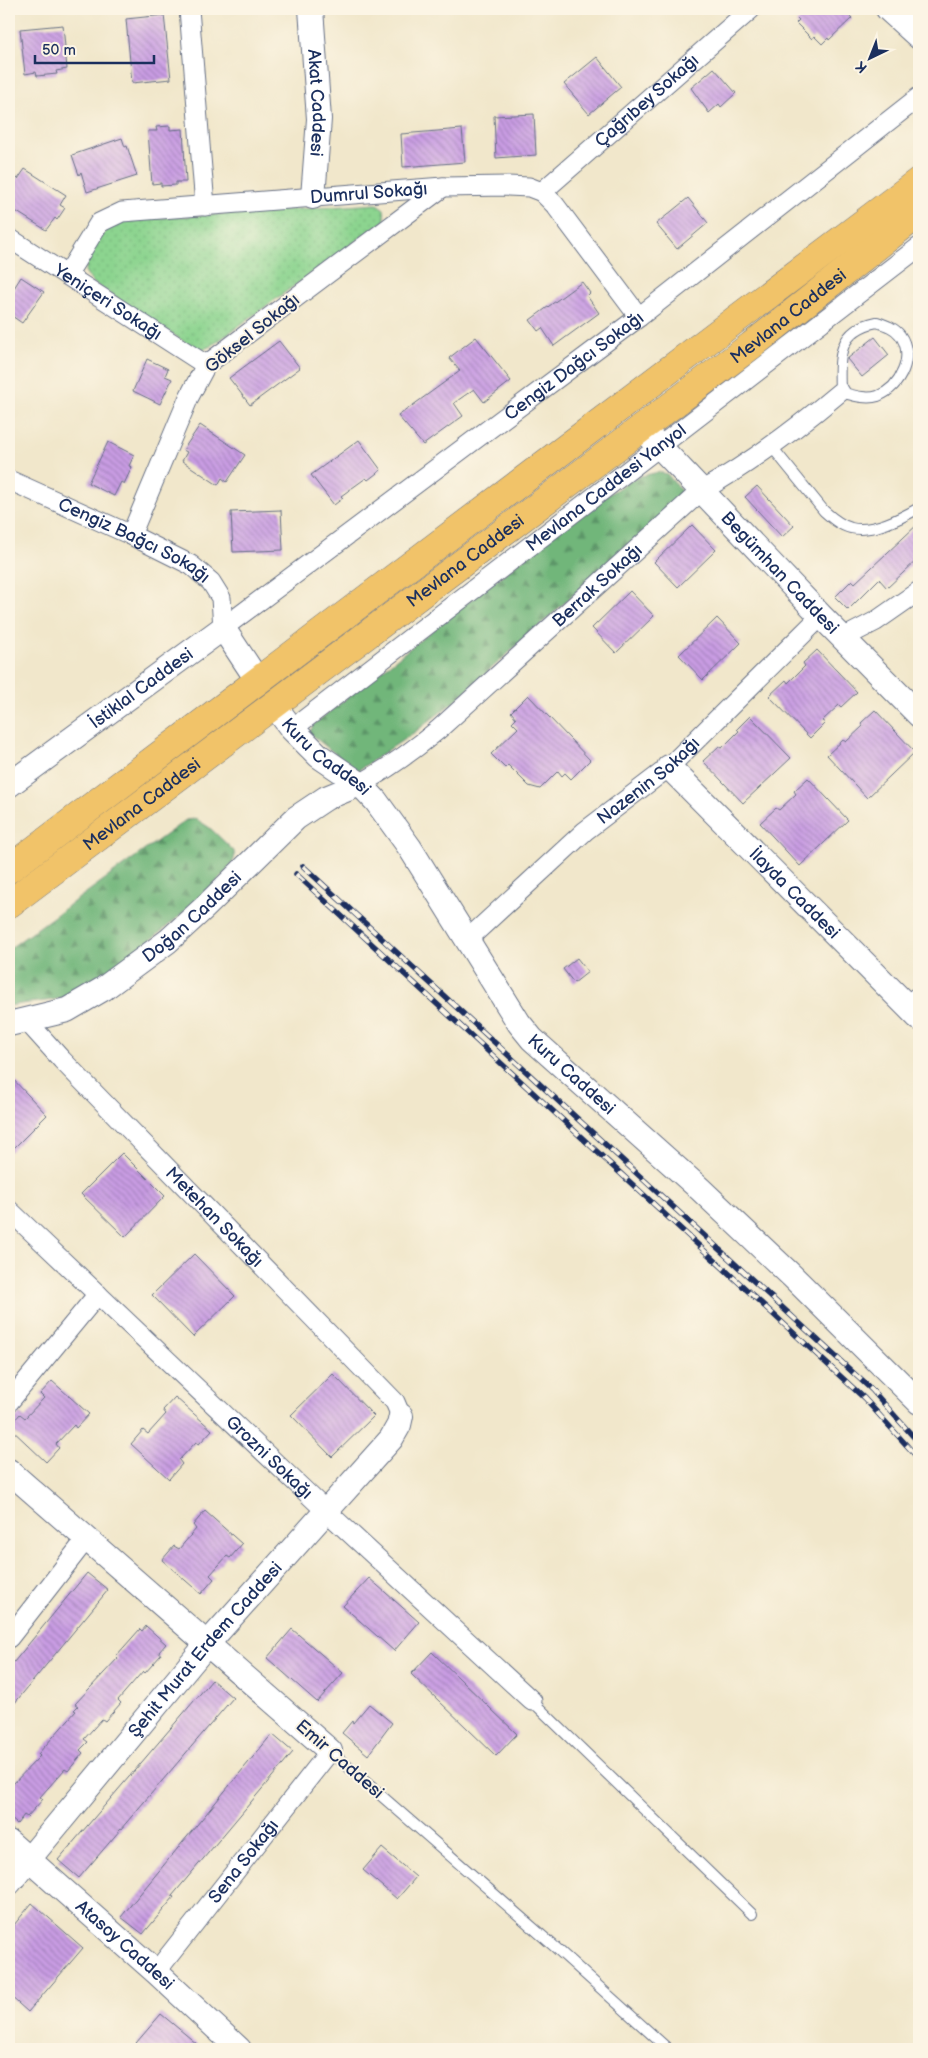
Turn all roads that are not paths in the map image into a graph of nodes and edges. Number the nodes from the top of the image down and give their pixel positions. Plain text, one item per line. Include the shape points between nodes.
1 (189, 9) edge
2 (311, 9) edge
3 (751, 9) edge
4 (888, 9) edge
5 (919, 37) edge
6 (919, 97) edge
7 (919, 182) edge
8 (444, 187) junction
9 (542, 192) junction
10 (313, 197) junction
11 (206, 206) junction
12 (919, 212) edge
13 (9, 238) edge
14 (919, 246) edge
15 (67, 275) junction
16 (639, 317) junction
17 (206, 365) junction
18 (840, 392) junction
19 (650, 437) junction
20 (772, 447) junction
21 (9, 480) edge
22 (701, 491) junction
23 (919, 508) edge
24 (130, 535) junction
25 (919, 591) edge
26 (820, 616) junction
27 (223, 628) junction
28 (843, 638) junction
29 (258, 681) junction
30 (274, 705) junction
31 (919, 715) edge
32 (292, 728) junction
33 (669, 767) junction
34 (360, 784) junction
35 (9, 785) edge
36 (9, 868) edge
37 (9, 904) edge
38 (468, 939) junction
39 (914, 1003) edge
40 (17, 1021) edge
41 (9, 1210) edge
42 (98, 1294) junction
43 (9, 1402) edge
44 (919, 1402) edge
45 (401, 1416) joint
46 (9, 1471) edge
47 (325, 1510) junction
48 (87, 1538) junction
49 (9, 1638) edge
50 (208, 1643) junction
51 (532, 1701) joint
52 (330, 1751) junction
53 (9, 1842) edge
54 (29, 1860) junction
55 (9, 1883) edge
56 (752, 1914) dead end
57 (156, 1972) junction
58 (235, 2048) edge
59 (668, 2049) edge

1 - 11 street
2 - 10 street, Akat Caddesi via 319,119
3 - 9 street, Çağrıbey Sokağı
4 - 5 street
6 - 16 street, Cengiz Dağcı Sokağı
7 - 29 main road, Mevlana Caddesi
8 - 9 street, Dumrul Sokağı via 529,187
8 - 10 street, Dumrul Sokağı
8 - 17 street, Göksel Sokağı
9 - 16 street
10 - 11 street, Dumrul Sokağı
11 - 15 street, Dumrul Sokağı via 122,212 110,217 100,223
12 - 19 main road, Mevlana Caddesi via 752,345
13 - 15 street, Yeniçeri Sokağı
14 - 19 street, Mevlana Caddesi Yanyol
15 - 17 street, Yeniçeri Sokağı
16 - 27 street, Cengiz Dağcı Sokağı
17 - 24 street, Göksel Sokağı
18 - 18 lane via 861,397 878,396 894,385 903,371 908,353 900,335 877,322 863,325 850,335 843,345 839,361
18 - 20 street, Berrak Sokağı
19 - 22 street, Begümhan Caddesi
19 - 30 main road, Mevlana Caddesi
19 - 32 street, Mevlana Caddesi Yanyol
20 - 22 street, Berrak Sokağı
20 - 23 lane via 824,511 850,528 868,528
21 - 24 street, Cengiz Bağcı Sokağı
22 - 26 street, Begümhan Caddesi
22 - 34 street, Berrak Sokağı via 482,692 414,750
24 - 27 street, Cengiz Bağcı Sokağı via 191,566 211,582 221,598
25 - 28 street via 876,621
26 - 28 street, Begümhan Caddesi
26 - 33 street, Nazenin Sokağı
27 - 29 street
27 - 35 street, İstiklal Caddesi
28 - 31 street, Begümhan Caddesi
29 - 36 main road, Mevlana Caddesi
30 - 32 street, Kuru Caddesi
30 - 37 main road, Mevlana Caddesi
32 - 34 street, Kuru Caddesi via 319,756
33 - 38 street, Nazenin Sokağı via 585,831
33 - 39 street, İlayda Caddesi
34 - 38 street, Kuru Caddesi via 389,817
34 - 40 street, Doğan Caddesi via 326,798 296,818 168,941 103,990 67,1010
38 - 44 street, Kuru Caddesi via 532,1039 707,1196
40 - 45 street, Metehan Sokağı via 69,1067 395,1402
41 - 42 street, Grozni Sokağı
42 - 43 street
42 - 47 street, Grozni Sokağı
45 - 47 street, Şehit Murat Erdem Caddesi via 391,1439
46 - 48 street, Emir Caddesi
47 - 50 street, Şehit Murat Erdem Caddesi
47 - 51 street, Grozni Sokağı
48 - 49 street
48 - 50 street, Emir Caddesi
50 - 52 street, Emir Caddesi
50 - 54 street, Şehit Murat Erdem Caddesi
51 - 56 lane
52 - 57 street, Sena Sokağı
52 - 59 lane, Emir Caddesi via 555,1946
53 - 54 street, Atasoy Caddesi
54 - 55 street, Şehit Murat Erdem Caddesi
54 - 57 street, Atasoy Caddesi
57 - 58 street, Atasoy Caddesi

